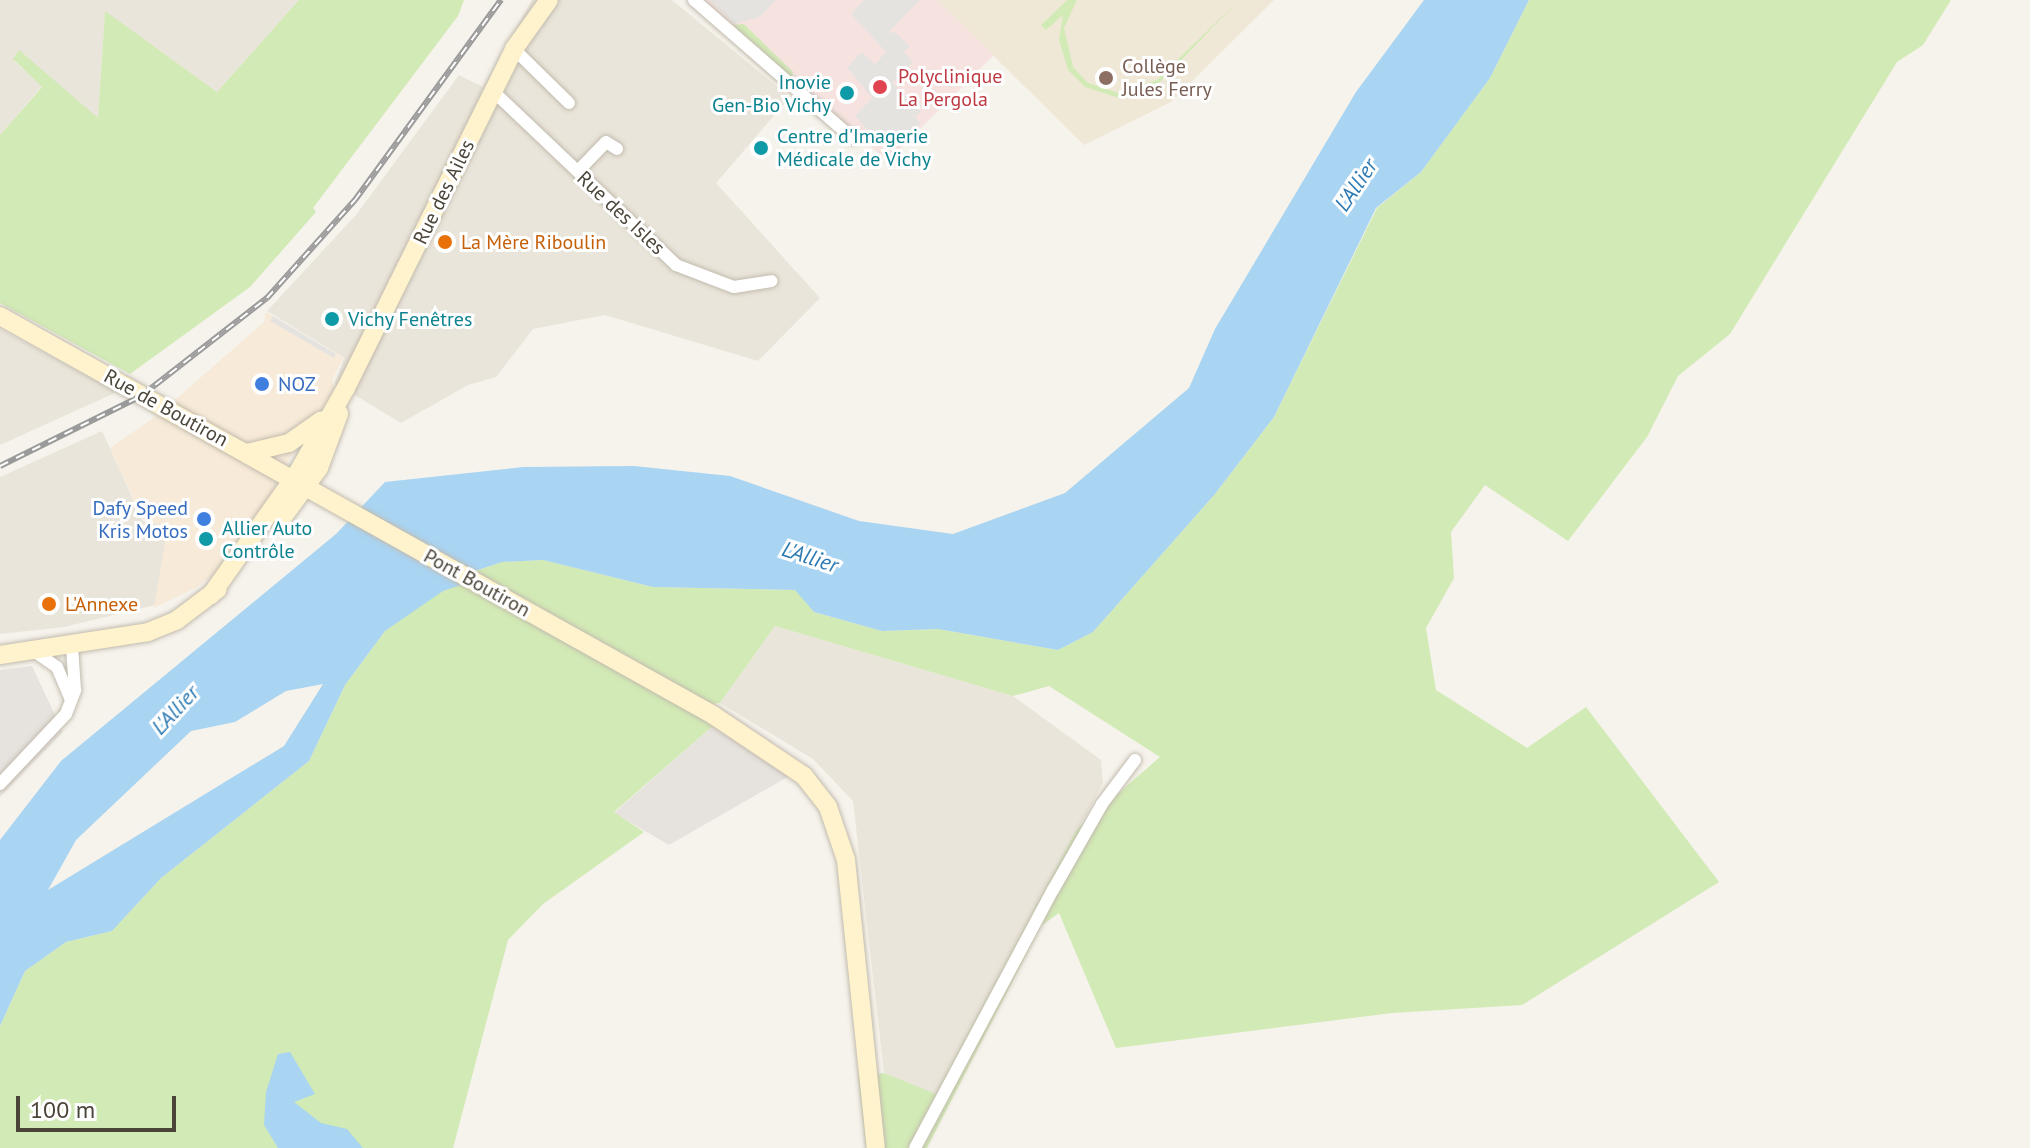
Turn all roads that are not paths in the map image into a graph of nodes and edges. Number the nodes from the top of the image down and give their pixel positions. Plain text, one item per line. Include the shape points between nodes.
1 (549, 0) edge
2 (694, 0) edge
3 (514, 49) junction
4 (494, 92) junction
5 (569, 103) dead end
6 (852, 138) dead end
7 (617, 149) dead end
8 (578, 171) junction
9 (772, 281) dead end
10 (0, 316) edge
11 (346, 388) junction
12 (333, 411) junction
13 (247, 453) junction
14 (301, 482) junction
15 (331, 502) joint
16 (72, 647) junction
17 (34, 651) junction
18 (0, 655) edge
19 (71, 700) junction
20 (1135, 760) dead end
21 (0, 784) edge
22 (876, 1148) edge
23 (915, 1148) edge

1 - 3 main road, Rue des Ailes
2 - 6 street
3 - 4 main road, Rue des Ailes
3 - 5 street
4 - 8 street, Rue des Isles
4 - 11 main road, Rue des Ailes
7 - 8 street via 606,142
8 - 9 street, Rue des Isles via 676,265 734,287
10 - 13 main road, Rue de Boutiron
11 - 12 main road, Rue des Ailes
11 - 14 main road, Rue des Ailes via 331,445
12 - 13 main road via 289,443
12 - 14 main road, Rue des Ailes
13 - 14 main road, Rue de Boutiron
14 - 15 main road, Rue de Boutiron
14 - 16 main road via 211,595 148,632
15 - 22 main road, Pont Boutiron via 788,762 828,807 839,831 850,886
16 - 17 main road
16 - 19 street
17 - 18 main road
17 - 19 street via 57,667
19 - 21 street via 66,714
20 - 23 street via 1102,804 1060,878

